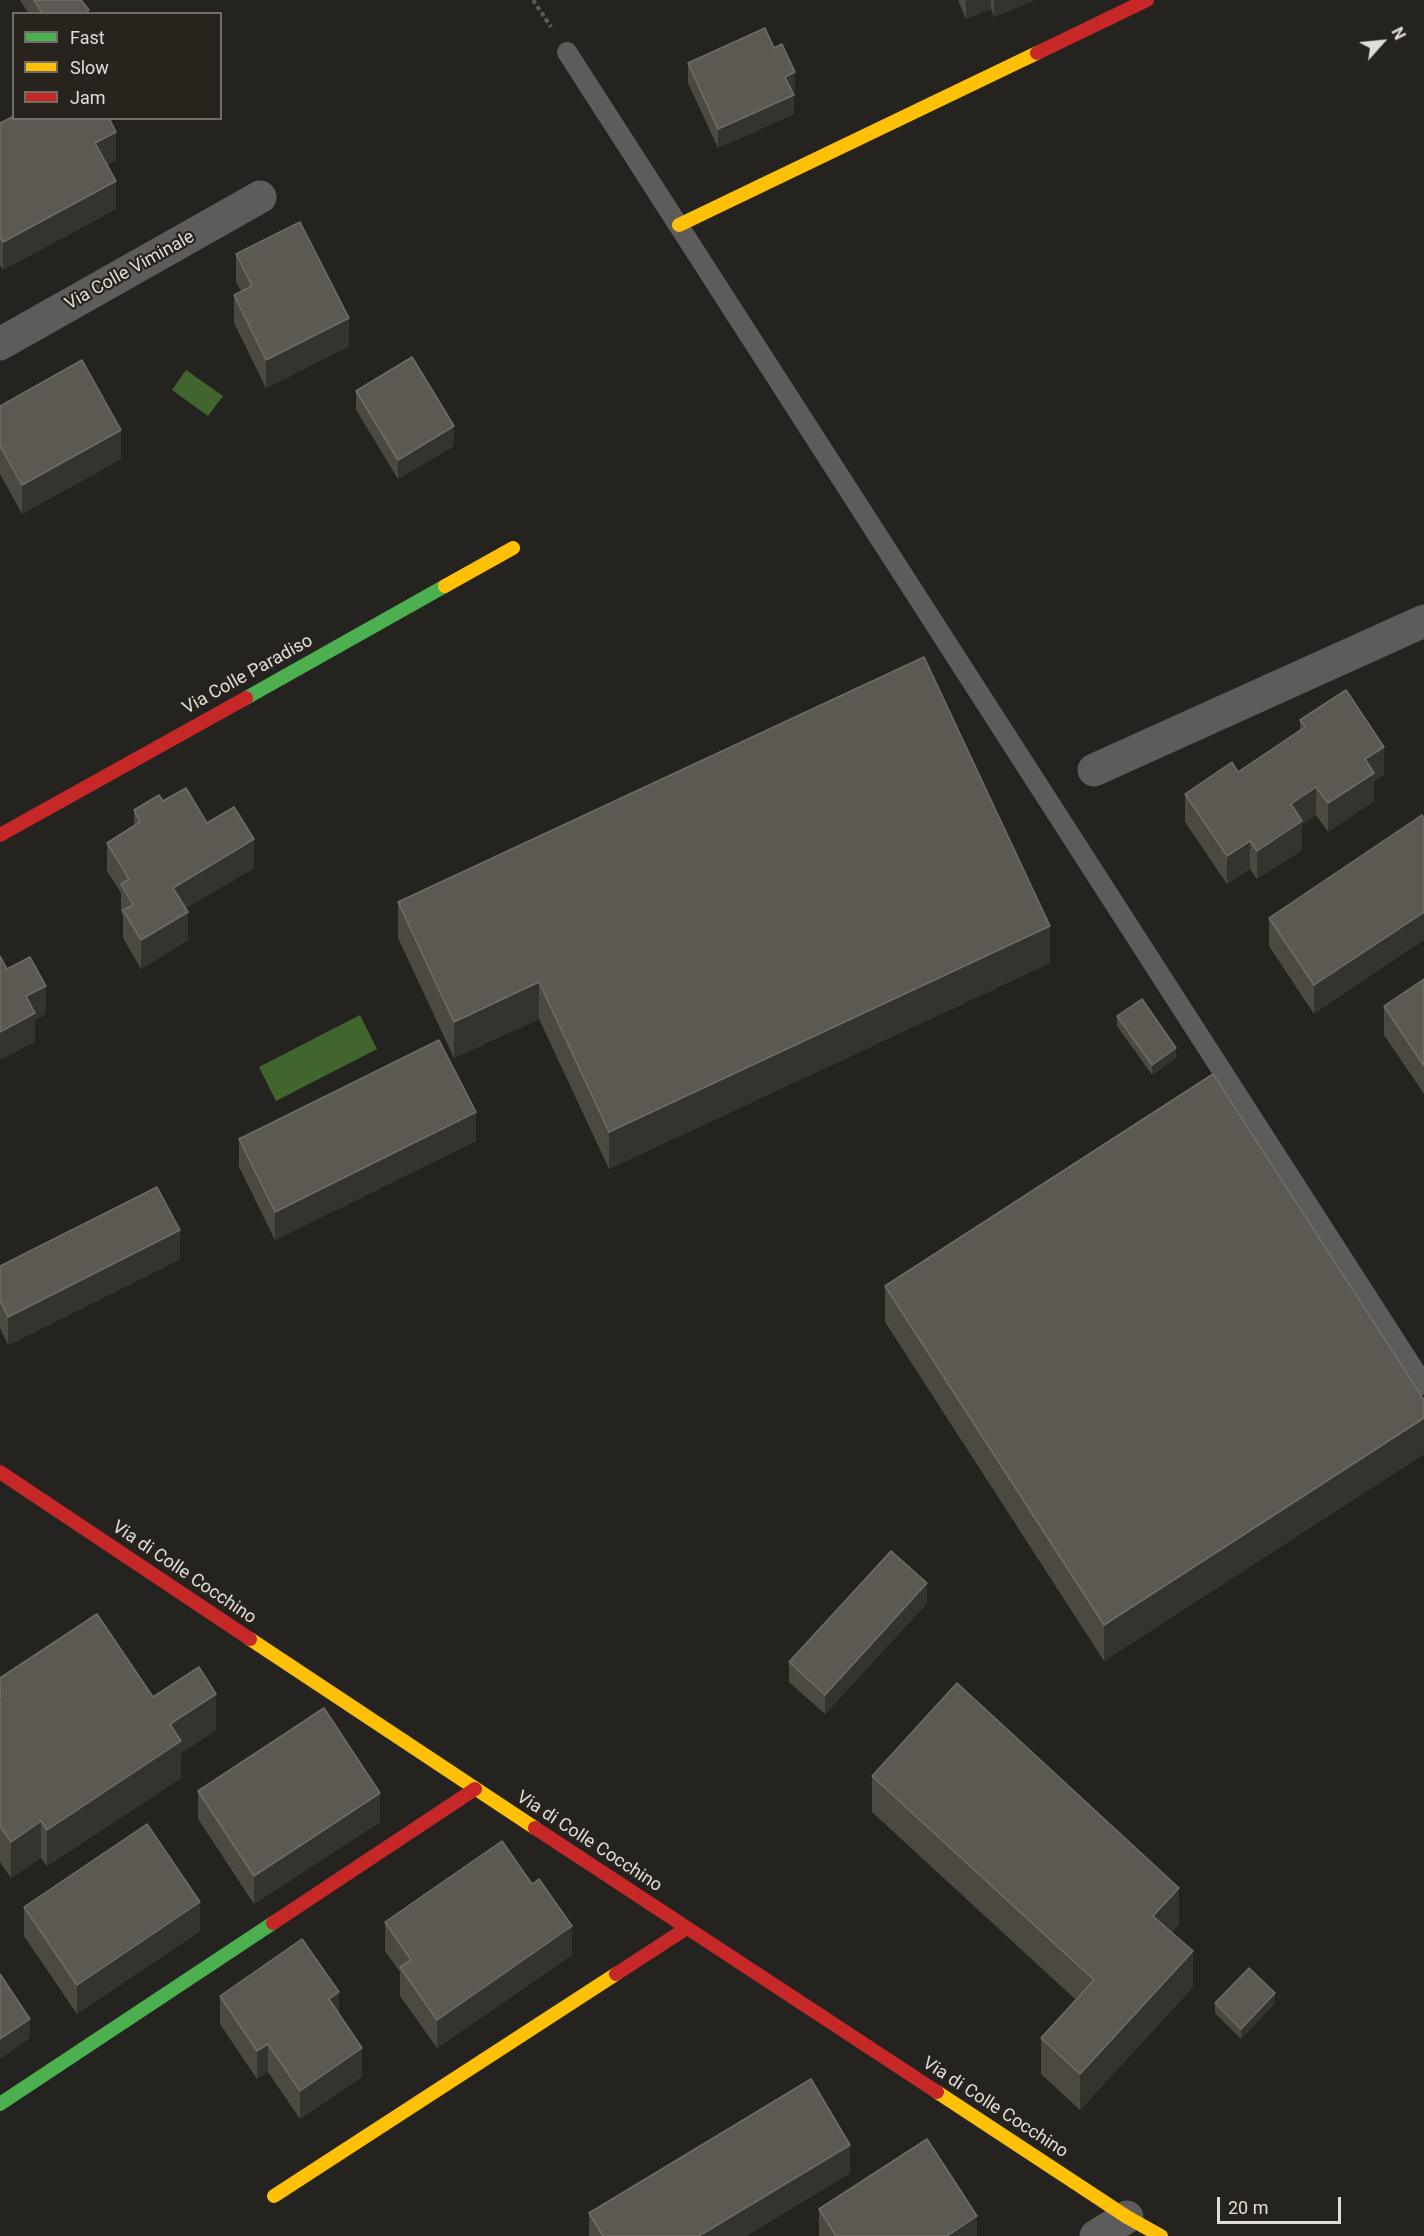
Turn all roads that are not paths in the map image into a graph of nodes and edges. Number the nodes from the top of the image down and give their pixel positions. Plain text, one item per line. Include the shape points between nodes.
1 (1147, 0) edge
2 (567, 52) dead end
3 (260, 197) dead end
4 (679, 225) junction
5 (0, 344) edge
6 (513, 548) dead end
7 (1424, 621) edge
8 (1094, 770) dead end
9 (0, 834) edge
10 (1424, 1385) edge
11 (0, 1472) edge
12 (476, 1789) junction
13 (687, 1928) junction
14 (0, 2104) edge
15 (274, 2196) dead end
16 (1126, 2217) junction
17 (1096, 2236) edge
18 (1161, 2236) edge

1 - 4 street
2 - 4 lane
3 - 5 street, Via Colle Viminale
4 - 10 lane
6 - 9 street, Via Colle Paradiso
7 - 8 street
11 - 12 street, Via di Colle Cocchino
12 - 13 street, Via di Colle Cocchino
12 - 14 street
13 - 15 street
13 - 16 street, Via di Colle Cocchino
16 - 17 street
16 - 18 street, Via di Colle Cocchino

